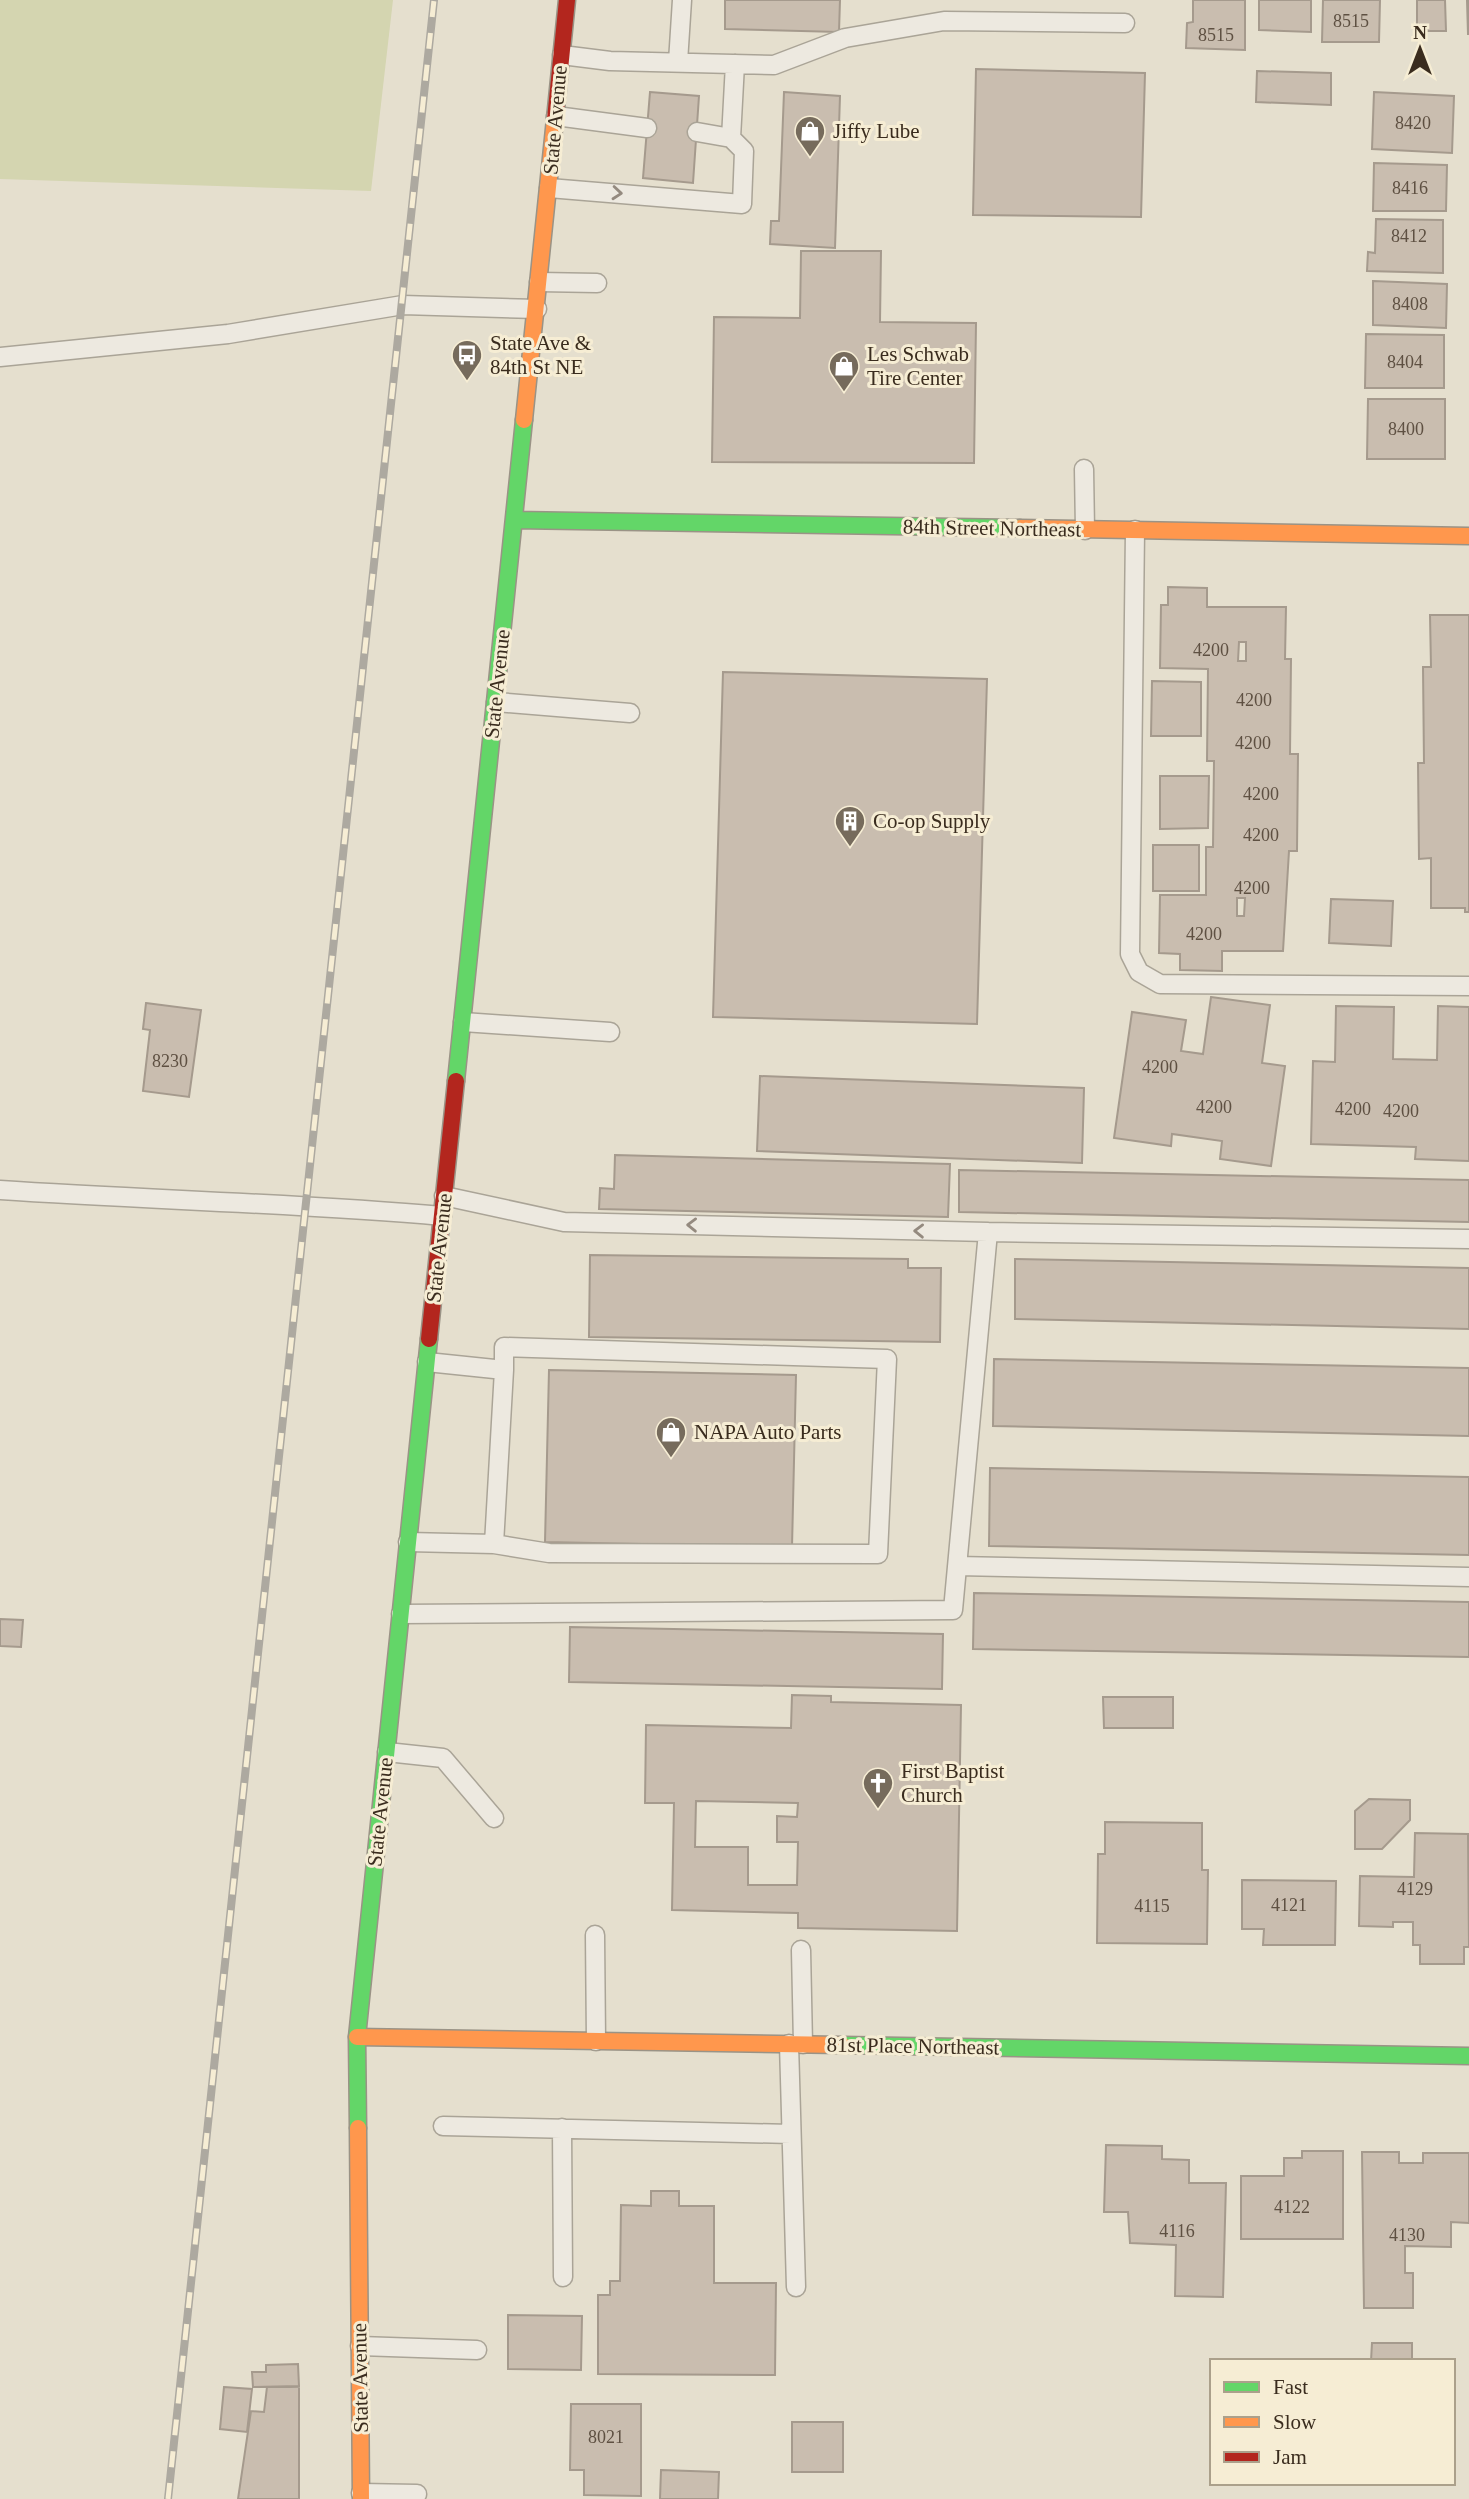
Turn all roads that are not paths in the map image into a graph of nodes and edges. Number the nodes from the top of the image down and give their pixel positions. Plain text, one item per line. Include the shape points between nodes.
1 (568, 0) edge
2 (682, 0) edge
3 (1125, 23) dead end
4 (562, 55) junction
5 (678, 62) junction
6 (734, 64) junction
7 (556, 116) junction
8 (647, 128) dead end
9 (697, 132) dead end
10 (732, 138) junction
11 (549, 188) junction
12 (539, 282) junction
13 (597, 283) dead end
14 (537, 309) junction
15 (0, 357) edge
16 (1084, 468) dead end
17 (514, 520) junction
18 (1085, 530) junction
19 (1135, 530) junction
20 (1469, 536) edge
21 (496, 702) junction
22 (630, 713) dead end
23 (1469, 986) edge
24 (463, 1022) junction
25 (610, 1032) dead end
26 (0, 1190) edge
27 (444, 1196) junction
28 (442, 1216) junction
29 (988, 1232) junction
30 (1469, 1239) edge
31 (427, 1363) junction
32 (503, 1370) junction
33 (408, 1542) junction
34 (494, 1544) junction
35 (957, 1566) junction
36 (1469, 1577) edge
37 (401, 1614) junction
38 (387, 1752) junction
39 (494, 1818) dead end
40 (595, 1936) dead end
41 (801, 1950) dead end
42 (357, 2037) junction
43 (596, 2041) junction
44 (796, 2044) junction
45 (1469, 2056) edge
46 (443, 2126) dead end
47 (562, 2128) junction
48 (791, 2134) junction
49 (563, 2277) dead end
50 (796, 2287) dead end
51 (360, 2346) junction
52 (477, 2350) dead end
53 (417, 2494) dead end
54 (361, 2496) edge

1 - 4 main road, State Avenue
2 - 5 lane
3 - 6 lane via 944,21 845,38 774,65
4 - 5 lane
4 - 7 main road, State Avenue
5 - 6 lane
6 - 10 lane
7 - 8 lane
7 - 11 main road, State Avenue
9 - 10 lane
11 -> 10 lane via 742,204 744,151
11 - 12 main road, State Avenue
12 - 13 lane
12 - 14 main road, State Avenue
14 - 15 lane via 402,305 228,334
14 - 17 main road, State Avenue
16 - 18 lane
17 - 18 main road, 84th Street Northeast
17 - 21 main road, State Avenue
18 - 19 main road, 84th Street Northeast
19 - 20 main road, 84th Street Northeast
19 - 23 lane via 1130,954 1139,972 1160,984
21 - 22 lane
21 - 24 main road, State Avenue
24 - 25 lane
24 - 27 main road, State Avenue
26 - 28 lane via 305,1204
27 - 28 main road, State Avenue
29 -> 27 lane via 564,1222
28 - 31 main road, State Avenue
29 - 30 lane
29 - 35 lane
31 - 32 lane
31 - 33 main road, State Avenue
32 - 34 lane
32 - 34 lane via 504,1347 887,1359 878,1554 549,1553
33 - 34 lane
33 - 37 main road, State Avenue
35 - 36 lane
35 - 37 lane via 953,1611
37 - 38 main road, State Avenue
38 - 39 lane via 443,1758
38 - 42 main road, State Avenue
40 - 43 lane
41 - 44 lane
42 - 43 main road, 81st Place Northeast
42 - 51 main road, State Avenue
43 - 44 main road, 81st Place Northeast
44 - 45 main road, 81st Place Northeast
44 - 48 lane
46 - 47 lane
47 - 48 lane
47 - 49 lane
48 - 50 lane
51 - 52 lane
51 - 54 main road, State Avenue
53 - 54 lane

